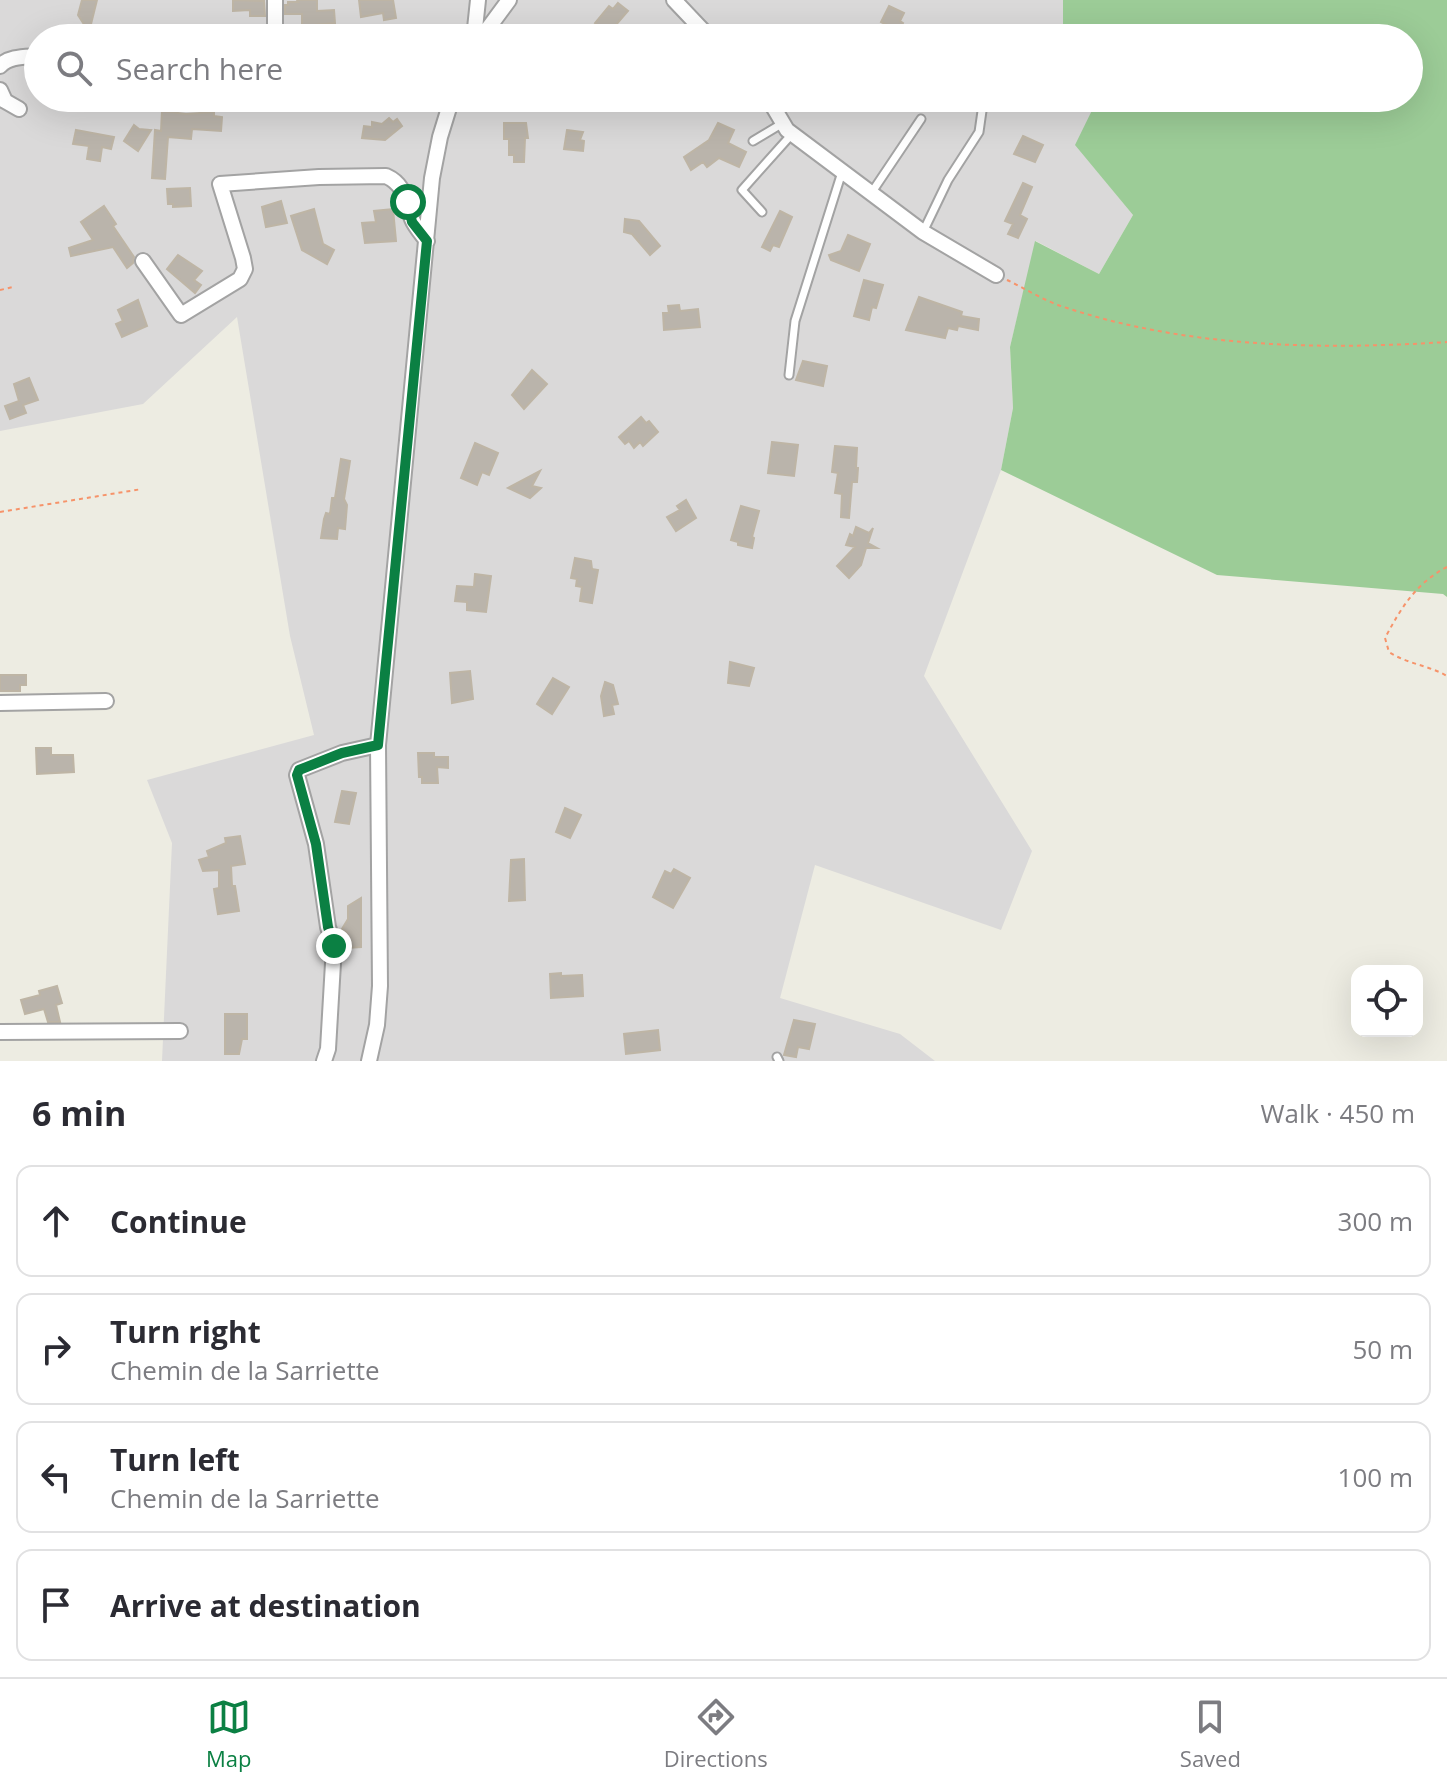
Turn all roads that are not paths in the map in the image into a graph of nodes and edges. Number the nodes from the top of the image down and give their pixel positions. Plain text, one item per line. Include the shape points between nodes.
1 (275, 0) edge
2 (478, 0) edge
3 (509, 0) edge
4 (674, 0) edge
5 (275, 24) edge
6 (475, 24) edge
7 (491, 24) edge
8 (697, 24) edge
9 (24, 57) edge
10 (0, 66) edge
11 (0, 90) edge
12 (19, 109) dead end
13 (448, 112) edge
14 (777, 112) edge
15 (982, 112) edge
16 (921, 119) dead end
17 (788, 129) junction
18 (753, 141) dead end
19 (842, 172) junction
20 (870, 194) junction
21 (762, 212) dead end
22 (923, 232) junction
23 (427, 241) junction
24 (143, 261) dead end
25 (996, 275) road end
26 (789, 375) dead end
27 (106, 701) dead end
28 (0, 703) edge
29 (378, 745) junction
30 (180, 1031) dead end
31 (0, 1032) edge
32 (324, 1061) edge
33 (369, 1061) edge

1 - 5 street
2 - 6 street
3 - 7 street
4 - 8 street
9 - 10 street
11 - 12 street via 5,101
13 - 23 street via 434,160
14 - 17 street
15 - 22 lane via 979,132
16 - 20 lane
17 - 18 lane
17 - 19 street
17 - 21 lane via 742,190
19 - 20 street
19 - 26 lane via 795,321
20 - 22 street
22 - 25 street
23 - 24 street via 412,222 405,193 386,176 274,179 220,184 243,258 240,279 181,315
23 - 29 street
27 - 28 street
29 - 32 street via 342,753 297,775 334,946
29 - 33 street via 380,986
30 - 31 street

